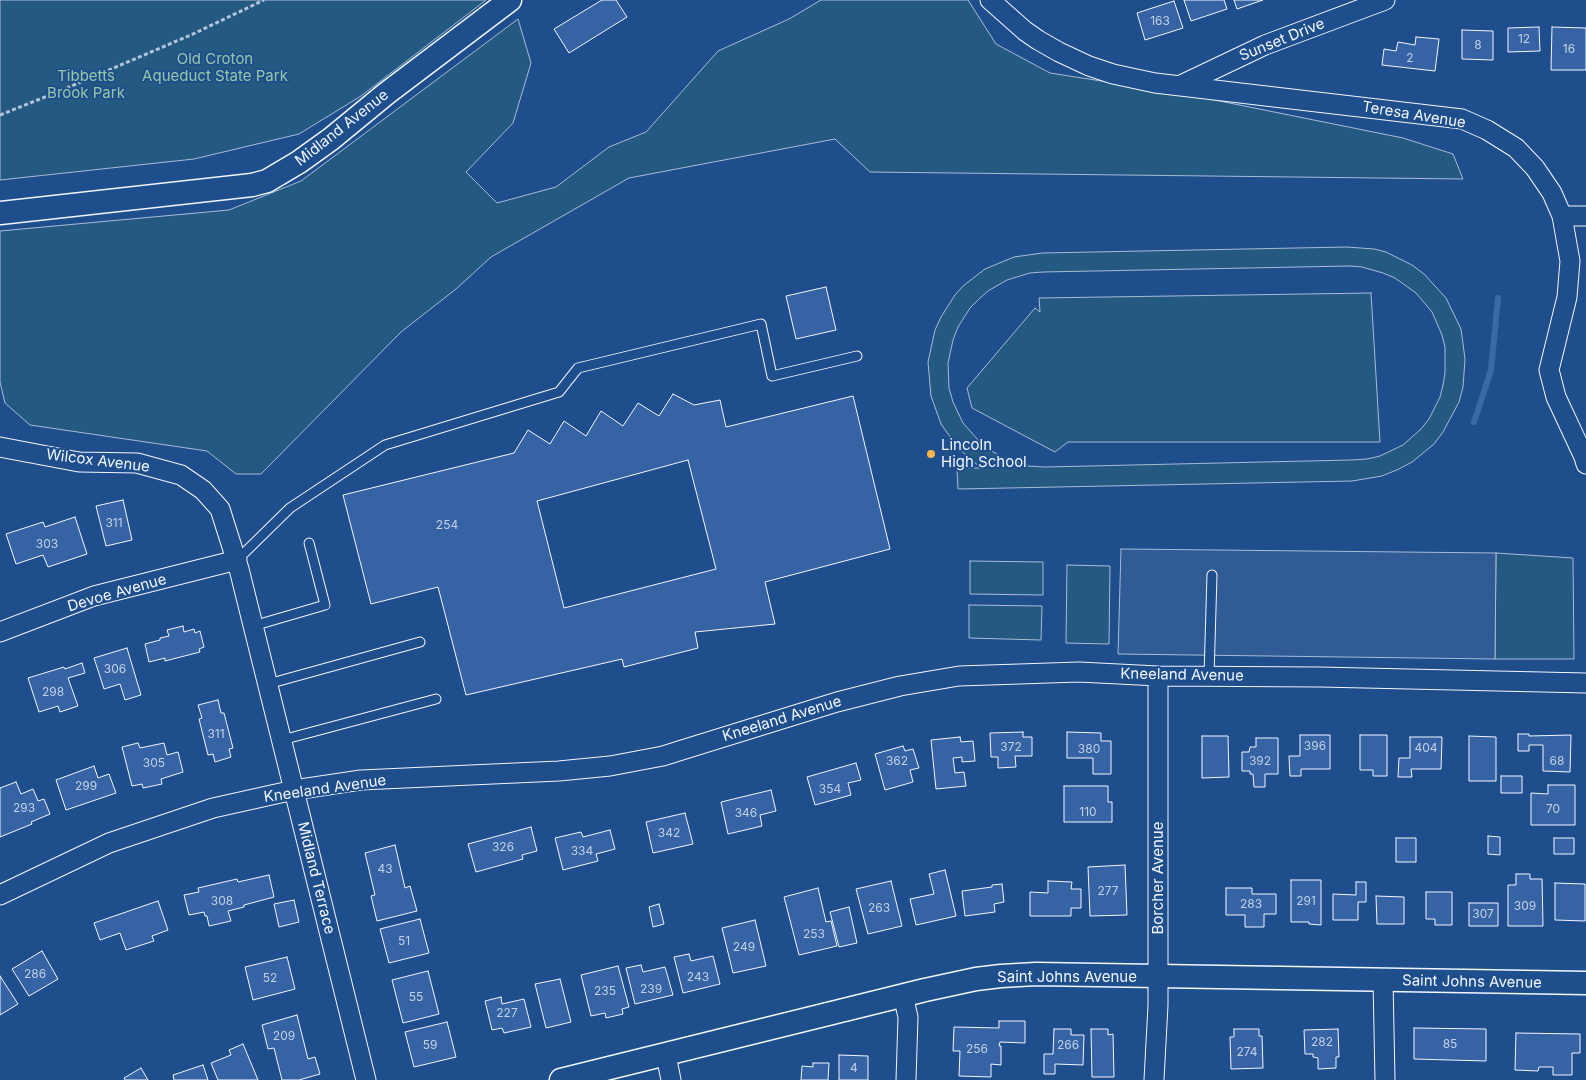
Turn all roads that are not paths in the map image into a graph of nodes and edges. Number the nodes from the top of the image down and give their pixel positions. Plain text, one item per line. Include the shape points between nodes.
1 (510, 0) edge
2 (990, 0) edge
3 (1385, 0) edge
4 (1181, 85) junction
5 (0, 213) edge
6 (1562, 216) junction
7 (1586, 216) edge
8 (857, 356) dead end
9 (0, 447) edge
10 (1585, 459) edge
11 (309, 543) dead end
12 (236, 560) junction
13 (1212, 575) dead end
14 (253, 626) junction
15 (0, 632) edge
16 (420, 642) dead end
17 (1158, 676) junction
18 (1209, 676) junction
19 (1586, 682) edge
20 (268, 684) junction
21 (436, 699) dead end
22 (282, 740) junction
23 (294, 790) junction
24 (0, 895) edge
25 (1157, 977) junction
26 (1383, 980) junction
27 (1586, 983) edge
28 (902, 996) junction
29 (666, 1055) junction
30 (366, 1080) edge
31 (561, 1080) edge
32 (671, 1080) edge
33 (906, 1080) edge
34 (1154, 1080) edge
35 (1385, 1080) edge

1 - 5 street, Midland Avenue via 331,139 267,181 252,186
2 - 4 street, Teresa Avenue via 1038,40 1089,66 1143,81
3 - 4 street, Sunset Drive via 1266,45
4 - 6 street, Teresa Avenue via 1462,119 1488,130 1516,148 1552,193
6 - 7 street
6 - 10 street, Teresa Avenue via 1570,261 1567,297 1549,370 1556,397
8 - 12 lane via 772,376 761,324 578,368 559,392 385,445 290,508
9 - 12 street, Wilcox Avenue via 80,462 137,463 181,475 203,490 220,508
11 - 14 lane via 325,605
12 - 14 street, Midland Terrace
12 - 15 street, Devoe Avenue via 94,596
13 - 18 lane
14 - 20 street, Midland Terrace
16 - 20 lane
17 - 18 street, Kneeland Avenue
17 - 23 street, Kneeland Avenue via 1079,672 959,676 900,686 837,702 663,756 610,766 361,780
17 - 25 street, Borcher Avenue
18 - 19 street, Kneeland Avenue
20 - 22 street, Midland Terrace
21 - 22 lane
22 - 23 street, Midland Terrace
23 - 24 street, Kneeland Avenue via 213,808 109,843
23 - 30 street, Midland Terrace
25 - 26 street, Saint Johns Avenue
25 - 28 street, Saint Johns Avenue via 1009,975
25 - 34 street, Borcher Avenue
26 - 27 street, Saint Johns Avenue
26 - 35 street
28 - 29 street, Saint Johns Avenue
28 - 33 street via 908,1017
29 - 31 street, Saint Johns Avenue
29 - 32 street

